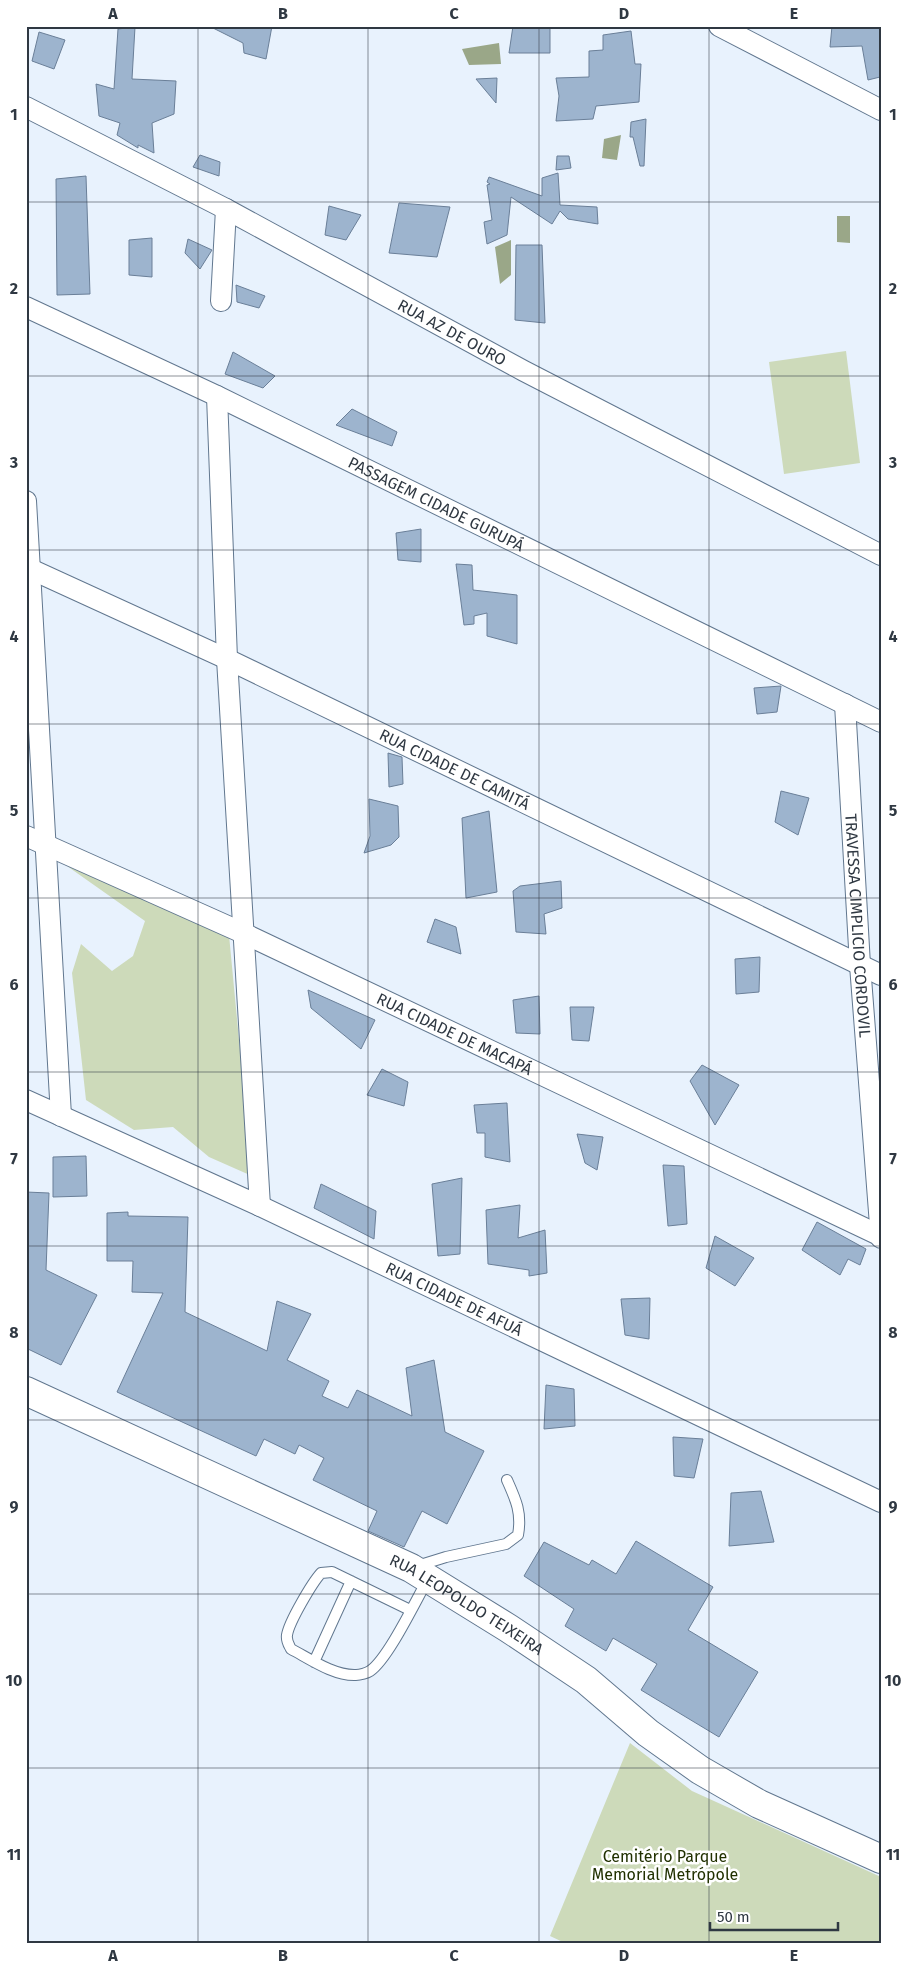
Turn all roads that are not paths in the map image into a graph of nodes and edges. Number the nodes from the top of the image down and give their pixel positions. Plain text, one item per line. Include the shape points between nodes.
1 (719, 26) edge
2 (26, 106) edge
3 (881, 110) edge
4 (226, 209) junction
5 (221, 301) dead end
6 (26, 307) edge
7 (217, 396) junction
8 (26, 501) edge
9 (881, 554) edge
10 (28, 568) edge
11 (227, 659) junction
12 (845, 704) junction
13 (881, 722) edge
14 (35, 840) edge
15 (243, 934) junction
16 (860, 965) junction
17 (881, 975) edge
18 (26, 1100) edge
19 (61, 1116) junction
20 (260, 1206) junction
21 (881, 1237) edge
22 (26, 1391) edge
23 (507, 1480) dead end
24 (881, 1502) edge
25 (420, 1574) junction
26 (351, 1581) junction
27 (410, 1610) junction
28 (314, 1662) junction
29 (881, 1859) edge

1 - 3 street
2 - 4 street, RUA AZ DE OURO
4 - 5 street
4 - 9 street, RUA AZ DE OURO via 524,371
6 - 7 street, PASSAGEM CIDADE GURUPÁ
7 - 11 street
7 - 12 street, PASSAGEM CIDADE GURUPÁ
8 - 10 street
10 - 11 street, RUA CIDADE DE CAMITÁ
10 - 14 street
11 - 15 street
11 - 16 street, RUA CIDADE DE CAMITÁ
12 - 13 street, PASSAGEM CIDADE GURUPÁ
12 - 16 street, TRAVESSA CIMPLICIO CORDOVIL
14 - 15 street, RUA CIDADE DE MACAPÁ
14 - 19 street
15 - 20 street
15 - 21 street, RUA CIDADE DE MACAPÁ
16 - 17 street, RUA CIDADE DE CAMITÁ
16 - 21 street, TRAVESSA CIMPLICIO CORDOVIL
18 - 19 street, RUA CIDADE DE AFUÁ
19 - 20 street, RUA CIDADE DE AFUÁ
20 - 24 street, RUA CIDADE DE AFUÁ
22 - 25 main road, RUA LEOPOLDO TEIXEIRA
23 - 25 lane via 519,1504 518,1535 506,1544 446,1557
25 - 27 lane
25 - 29 main road, RUA LEOPOLDO TEIXEIRA via 586,1680 648,1733 700,1770 759,1804
26 - 27 lane
26 - 28 lane
26 - 28 lane via 332,1572 320,1573 287,1634 292,1650
27 - 28 lane via 370,1672 344,1674

